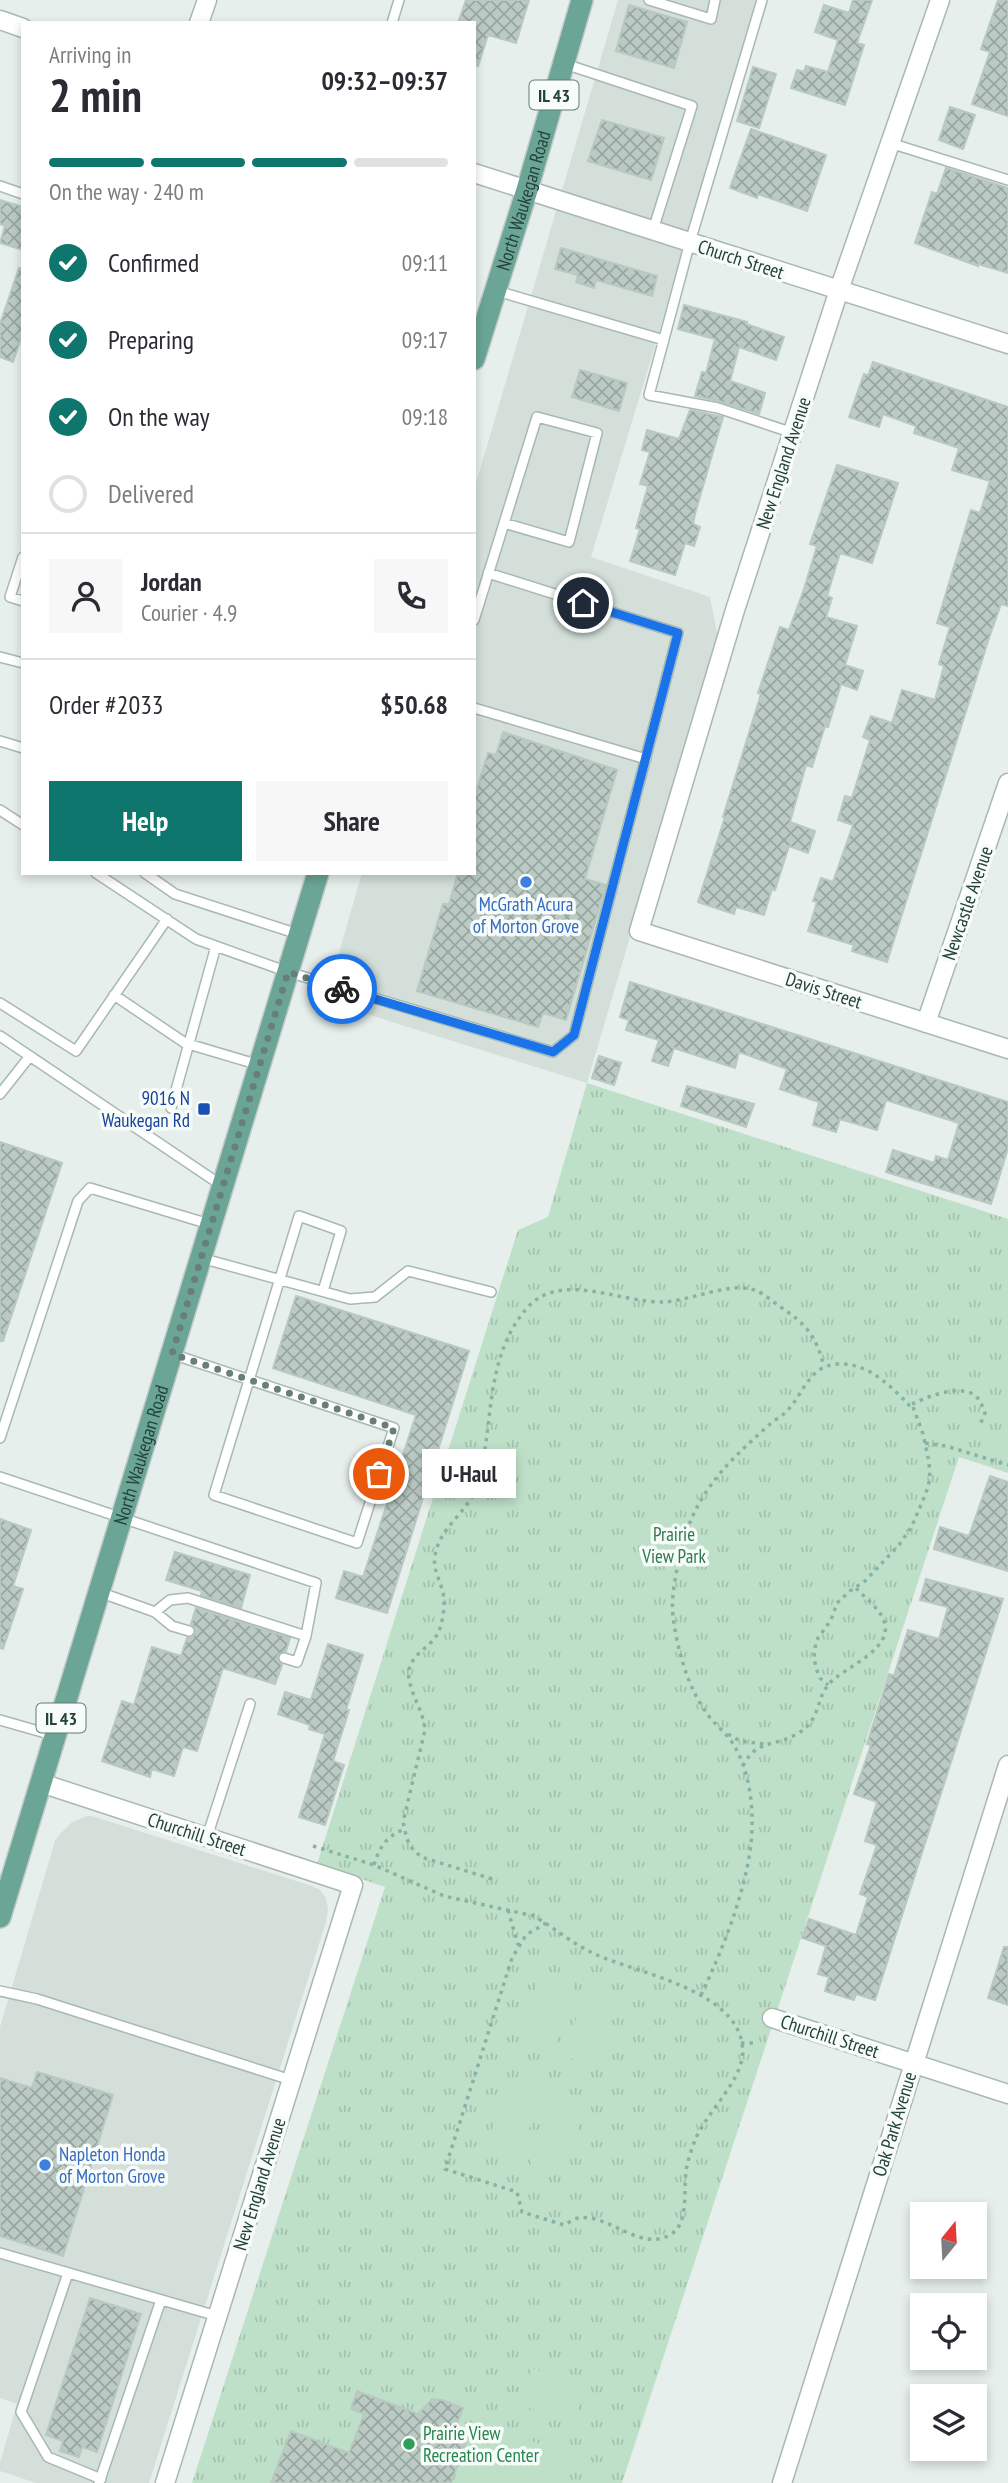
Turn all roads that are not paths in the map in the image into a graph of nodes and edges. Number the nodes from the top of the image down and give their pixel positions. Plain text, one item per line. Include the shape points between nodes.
1 (207, 0) edge
2 (398, 0) edge
3 (582, 0) edge
4 (649, 0) edge
5 (715, 0) edge
6 (762, 0) edge
7 (940, 0) edge
8 (0, 20) edge
9 (200, 21) edge
10 (392, 21) edge
11 (21, 27) edge
12 (563, 64) junction
13 (890, 143) junction
14 (476, 174) edge
15 (1008, 180) edge
16 (0, 186) edge
17 (527, 190) junction
18 (21, 193) edge
19 (653, 230) junction
20 (690, 242) junction
21 (495, 290) junction
22 (839, 290) junction
23 (664, 340) junction
24 (1008, 344) edge
25 (476, 352) edge
26 (793, 433) junction
27 (504, 523) junction
28 (21, 563) edge
29 (488, 573) junction
30 (21, 600) edge
31 (476, 613) edge
32 (0, 657) edge
33 (21, 662) edge
34 (476, 709) edge
35 (0, 741) edge
36 (21, 747) edge
37 (646, 759) junction
38 (1008, 783) edge
39 (0, 810) edge
40 (21, 824) edge
41 (99, 875) edge
42 (148, 875) edge
43 (317, 875) edge
44 (167, 919) junction
45 (639, 931) joint
46 (299, 935) junction
47 (216, 946) junction
48 (288, 972) junction
49 (114, 995) junction
50 (0, 1003) edge
51 (926, 1023) junction
52 (0, 1036) edge
53 (189, 1044) junction
54 (1008, 1049) edge
55 (30, 1056) junction
56 (260, 1065) junction
57 (0, 1094) edge
58 (171, 1108) dead end
59 (223, 1186) junction
60 (211, 1225) junction
61 (201, 1258) junction
62 (279, 1280) junction
63 (323, 1292) junction
64 (491, 1292) dead end
65 (172, 1354) junction
66 (249, 1379) junction
67 (4, 1415) edge
68 (0, 1438) edge
69 (0, 1477) edge
70 (122, 1519) junction
71 (99, 1592) junction
72 (155, 1612) junction
73 (189, 1630) dead end
74 (306, 1636) junction
75 (284, 1658) dead end
76 (250, 1704) dead end
77 (0, 1720) edge
78 (55, 1736) junction
79 (1008, 1765) edge
80 (41, 1783) junction
81 (207, 1837) junction
82 (353, 1885) joint
83 (0, 1917) edge
84 (0, 1991) edge
85 (772, 2018) dead end
86 (913, 2063) junction
87 (291, 2081) junction
88 (1008, 2094) edge
89 (0, 2253) edge
90 (68, 2273) junction
91 (161, 2300) junction
92 (217, 2316) junction
93 (100, 2481) edge
94 (165, 2483) edge
95 (782, 2483) edge

1 - 9 street
2 - 10 lane
3 - 12 main road, North Waukegan Road / IL 43
4 - 5 lane via 711,19
6 - 20 lane
7 - 13 street, New England Avenue
8 - 11 street
12 - 17 main road, North Waukegan Road / IL 43
12 - 19 lane via 692,106
13 - 15 lane
13 - 22 street, New England Avenue
14 - 17 street, Church Street
16 - 18 lane
17 - 19 street, Church Street
17 - 21 main road, North Waukegan Road / IL 43
19 - 20 street, Church Street
20 - 22 street, Church Street
20 - 23 lane
21 - 23 lane
21 - 25 main road, North Waukegan Road / IL 43
22 - 24 street, Church Street
22 - 26 street, New England Avenue
23 - 26 lane via 649,395 718,408
26 - 45 street, New England Avenue
27 - 27 lane via 537,417 597,433 569,542
27 - 29 lane
28 - 30 lane via 10,597
29 - 31 lane
29 - 37 lane via 678,633
32 - 33 lane
34 - 37 lane
35 - 36 lane
37 - 48 lane via 574,1035 553,1052
38 - 51 street, Newcastle Avenue
39 - 40 lane
41 - 44 lane
42 - 46 lane via 175,894
43 - 46 main road, North Waukegan Road / IL 43
44 - 47 lane via 196,939
44 - 49 lane
45 - 51 street, Davis Street
46 - 48 main road, North Waukegan Road / IL 43
47 - 48 lane
47 - 53 lane
48 - 56 main road, North Waukegan Road / IL 43
49 - 50 lane via 76,1051
49 - 53 lane
51 - 54 street, Davis Street
52 - 55 lane
53 - 56 lane
53 - 58 lane
55 - 57 lane
55 - 59 lane
56 - 59 main road, North Waukegan Road / IL 43
59 - 60 main road, North Waukegan Road / IL 43
60 - 61 main road, North Waukegan Road / IL 43
60 - 67 lane via 90,1188 78,1201
61 - 62 lane
61 - 65 main road, North Waukegan Road / IL 43
62 - 63 lane
62 - 63 lane via 299,1216 341,1231
62 - 66 lane
63 - 64 lane via 350,1299 375,1297 408,1270
65 - 66 lane
65 - 70 main road, North Waukegan Road / IL 43
66 - 66 lane via 214,1495 357,1543 394,1428
67 - 68 lane
69 - 70 lane
70 - 71 main road, North Waukegan Road / IL 43
70 - 74 lane via 316,1583
71 - 72 lane
71 - 78 main road, North Waukegan Road / IL 43
72 - 73 lane via 172,1626
72 - 74 lane via 170,1600 188,1598
74 - 75 lane via 297,1662
76 - 81 lane
77 - 78 lane
78 - 80 main road, North Waukegan Road / IL 43
79 - 86 street, Oak Park Avenue
80 - 81 street, Churchill Street
80 - 83 main road, North Waukegan Road / IL 43
81 - 82 street, Churchill Street
82 - 87 street, New England Avenue
84 - 87 lane
85 - 86 street, Churchill Street
86 - 88 street, Churchill Street
86 - 95 street, Oak Park Avenue
87 - 92 street, New England Avenue
89 - 90 lane
90 - 91 lane
90 - 93 lane via 21,2412 48,2457
91 - 92 lane
91 - 93 lane
92 - 94 street, New England Avenue

